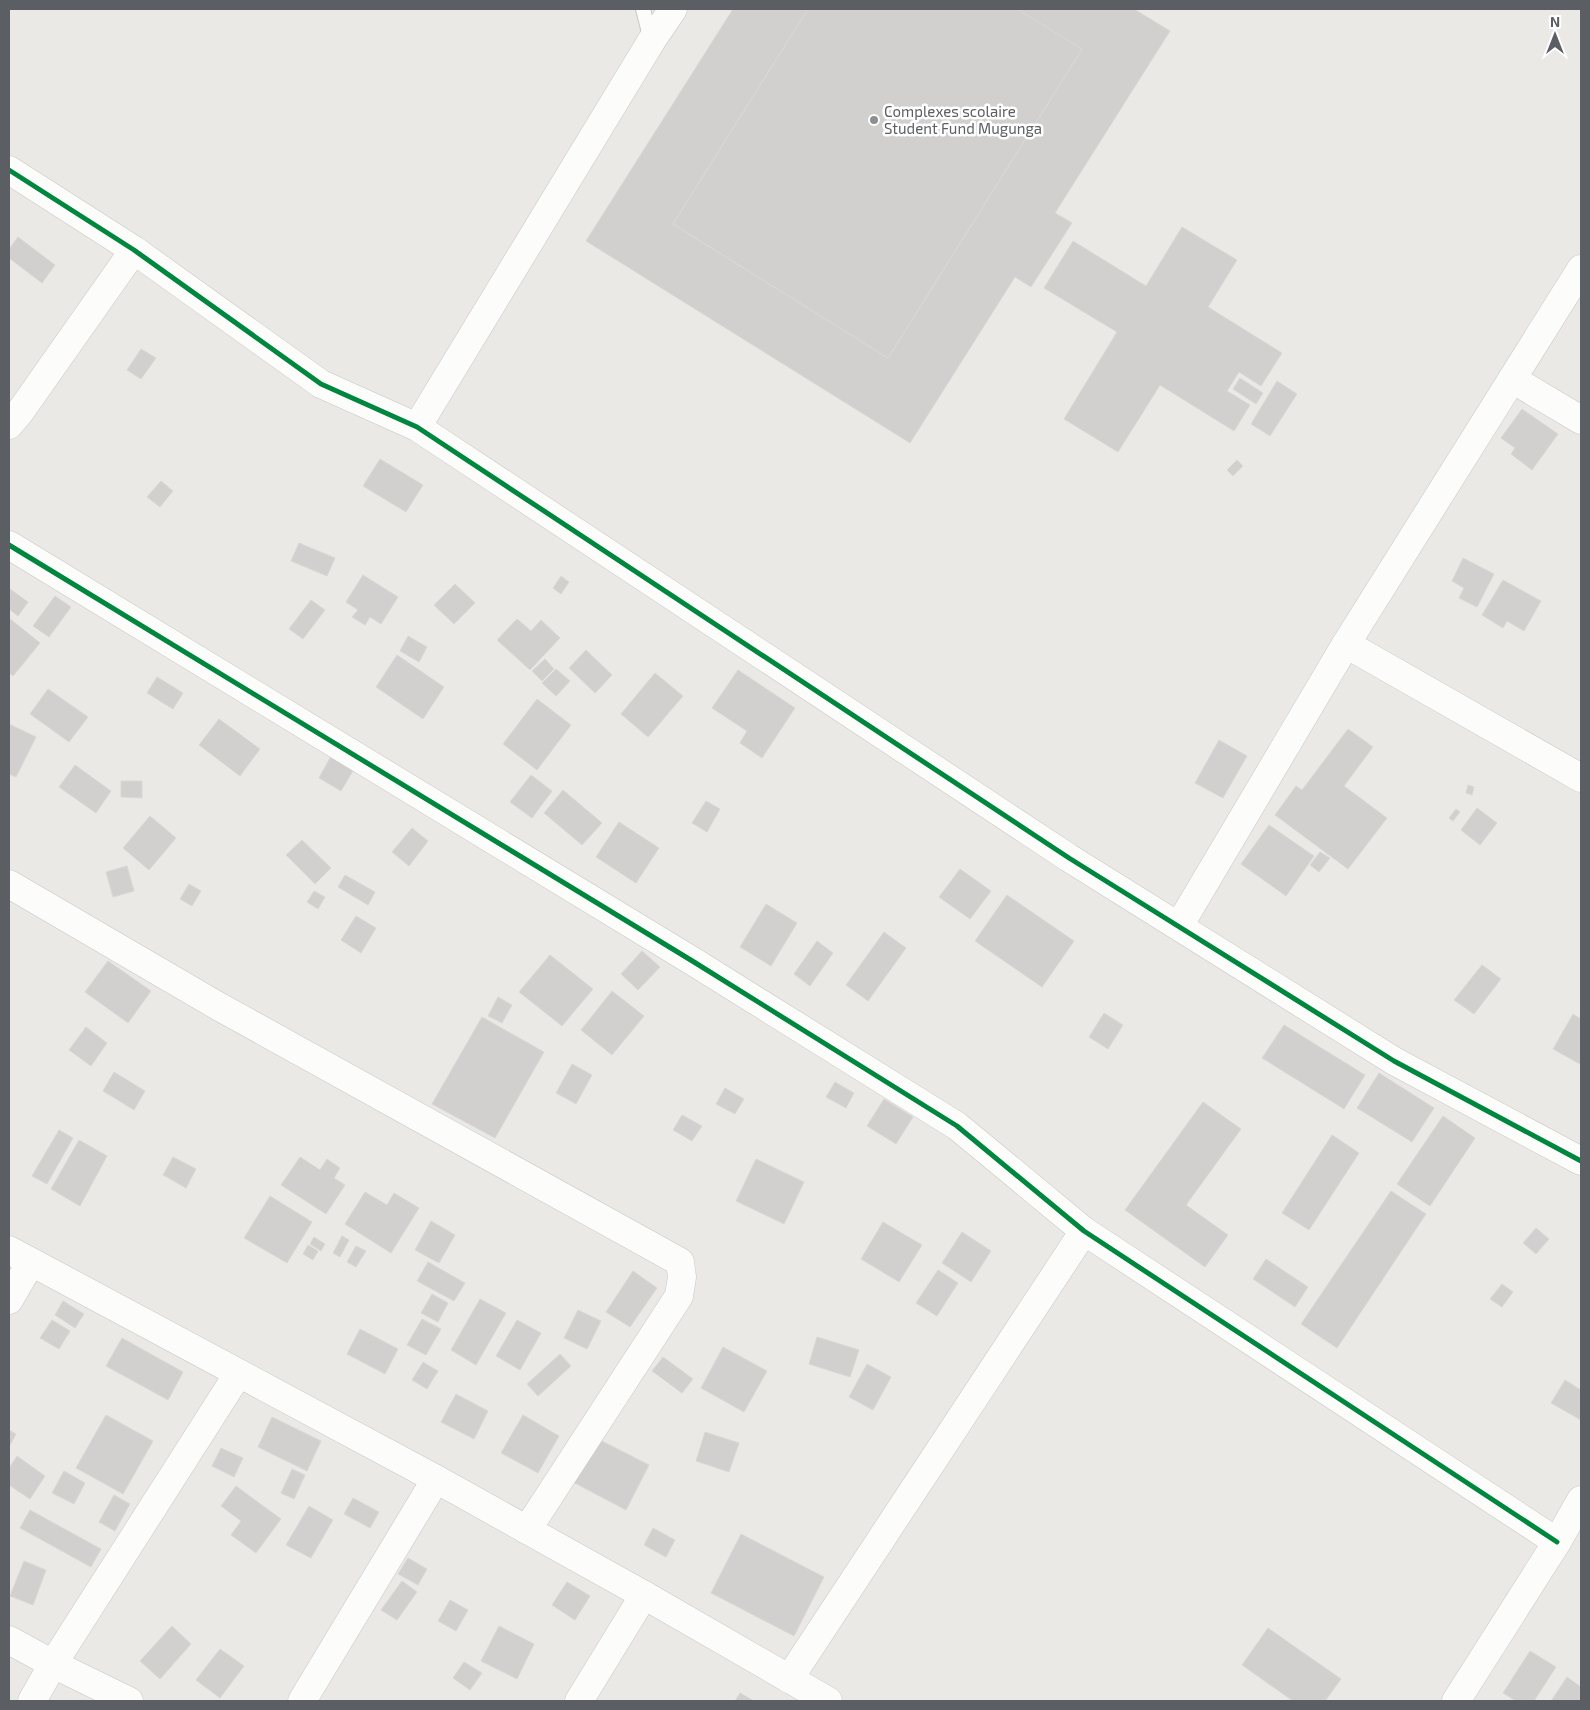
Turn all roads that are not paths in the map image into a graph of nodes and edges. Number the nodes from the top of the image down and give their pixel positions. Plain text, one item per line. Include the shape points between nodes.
1 (643, 9) edge
2 (673, 9) edge
3 (652, 40) junction
4 (9, 170) edge
5 (134, 250) junction
6 (1581, 269) edge
7 (1512, 379) junction
8 (1581, 420) edge
9 (9, 425) edge
10 (417, 427) junction
11 (9, 545) edge
12 (1346, 644) junction
13 (1581, 778) edge
14 (9, 884) edge
15 (1178, 926) junction
16 (1581, 1161) edge
17 (1084, 1231) junction
18 (20, 1256) edge
19 (9, 1300) edge
20 (238, 1374) junction
21 (436, 1479) junction
22 (1581, 1500) edge
23 (527, 1530) junction
24 (1557, 1542) junction
25 (644, 1595) junction
26 (9, 1640) edge
27 (53, 1664) junction
28 (789, 1679) junction
29 (32, 1701) edge
30 (129, 1701) edge
31 (302, 1701) edge
32 (579, 1701) edge
33 (828, 1701) edge
34 (1456, 1701) edge

1 - 3 lane
2 - 3 street
3 - 10 street
4 - 5 street
5 - 9 street
5 - 10 street via 321,384
6 - 7 street
7 - 8 street
7 - 12 street
10 - 15 street via 1069,858
11 - 17 street via 957,1126
12 - 13 street
12 - 15 street
14 - 23 street via 218,1006 680,1262 679,1296
15 - 16 street via 1394,1061
17 - 24 street
17 - 28 street
18 - 19 street
18 - 20 street
20 - 21 street
20 - 27 street
21 - 23 street
21 - 31 street
22 - 24 street
23 - 25 street
24 - 34 street
25 - 28 street
25 - 32 street
26 - 27 street
27 - 29 street
27 - 30 street
28 - 33 street

